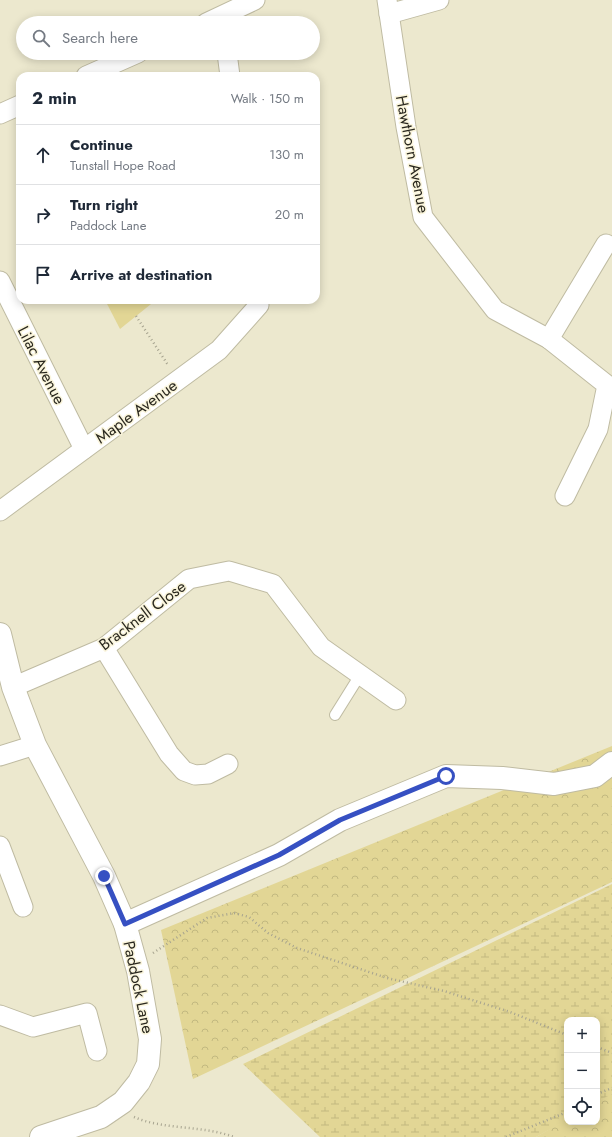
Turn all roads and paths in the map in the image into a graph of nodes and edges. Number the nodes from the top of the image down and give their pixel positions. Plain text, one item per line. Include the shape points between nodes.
1 (254, 0) edge
2 (439, 0) edge
3 (388, 7) edge
4 (226, 16) edge
5 (122, 60) edge
6 (228, 60) edge
7 (95, 72) edge
8 (229, 72) edge
9 (16, 107) edge
10 (0, 114) edge
11 (606, 244) dead end
12 (0, 281) edge
13 (259, 304) edge
14 (136, 316) dead end
15 (548, 339) junction
16 (178, 380) junction
17 (84, 449) junction
18 (565, 496) dead end
19 (0, 511) edge
20 (0, 634) edge
21 (104, 648) junction
22 (360, 675) junction
23 (13, 687) junction
24 (396, 700) dead end
25 (335, 715) dead end
26 (35, 745) junction
27 (0, 756) edge
28 (612, 763) edge
29 (228, 764) dead end
30 (0, 846) edge
31 (23, 907) dead end
32 (125, 924) junction
33 (136, 965) junction
34 (0, 1016) edge
35 (564, 1034) edge
36 (600, 1048) edge
37 (97, 1052) dead end
38 (612, 1053) edge
39 (612, 1088) edge
40 (600, 1093) edge
41 (118, 1105) junction
42 (564, 1113) edge
43 (42, 1137) edge
44 (234, 1137) edge
45 (506, 1137) edge

1 - 4 street
2 - 3 street
3 - 15 street, Hawthorn Avenue via 423,217 495,310
5 - 7 street
6 - 8 street
9 - 10 street
11 - 15 street
12 - 17 street, Lilac Avenue
13 - 16 street, Maple Avenue via 219,350
14 - 16 path
15 - 18 street via 607,385 598,429
16 - 17 street, Maple Avenue
17 - 19 street, Maple Avenue
20 - 23 street, Paddock Lane
21 - 22 street, Bracknell Close via 189,579 229,571 273,584 321,647
21 - 23 street, Bracknell Close
21 - 29 street via 169,754 184,772 195,775 208,774
22 - 24 street, Bracknell Close
22 - 25 lane
23 - 26 street, Paddock Lane
26 - 27 street
26 - 32 street, Paddock Lane via 104,876
28 - 32 street via 595,776 554,784 502,778 446,776 340,820 279,855
30 - 31 street
32 - 33 street, Paddock Lane
33 - 35 path via 167,942 207,918 234,913 249,917 268,933 297,948 388,978 444,990
33 - 41 street, Paddock Lane via 150,1039 148,1064 139,1082
34 - 37 street via 33,1027 87,1013
36 - 38 path
39 - 40 path
41 - 43 street, Paddock Lane via 101,1117
41 - 44 path via 127,1114 144,1122 197,1128
42 - 45 path

